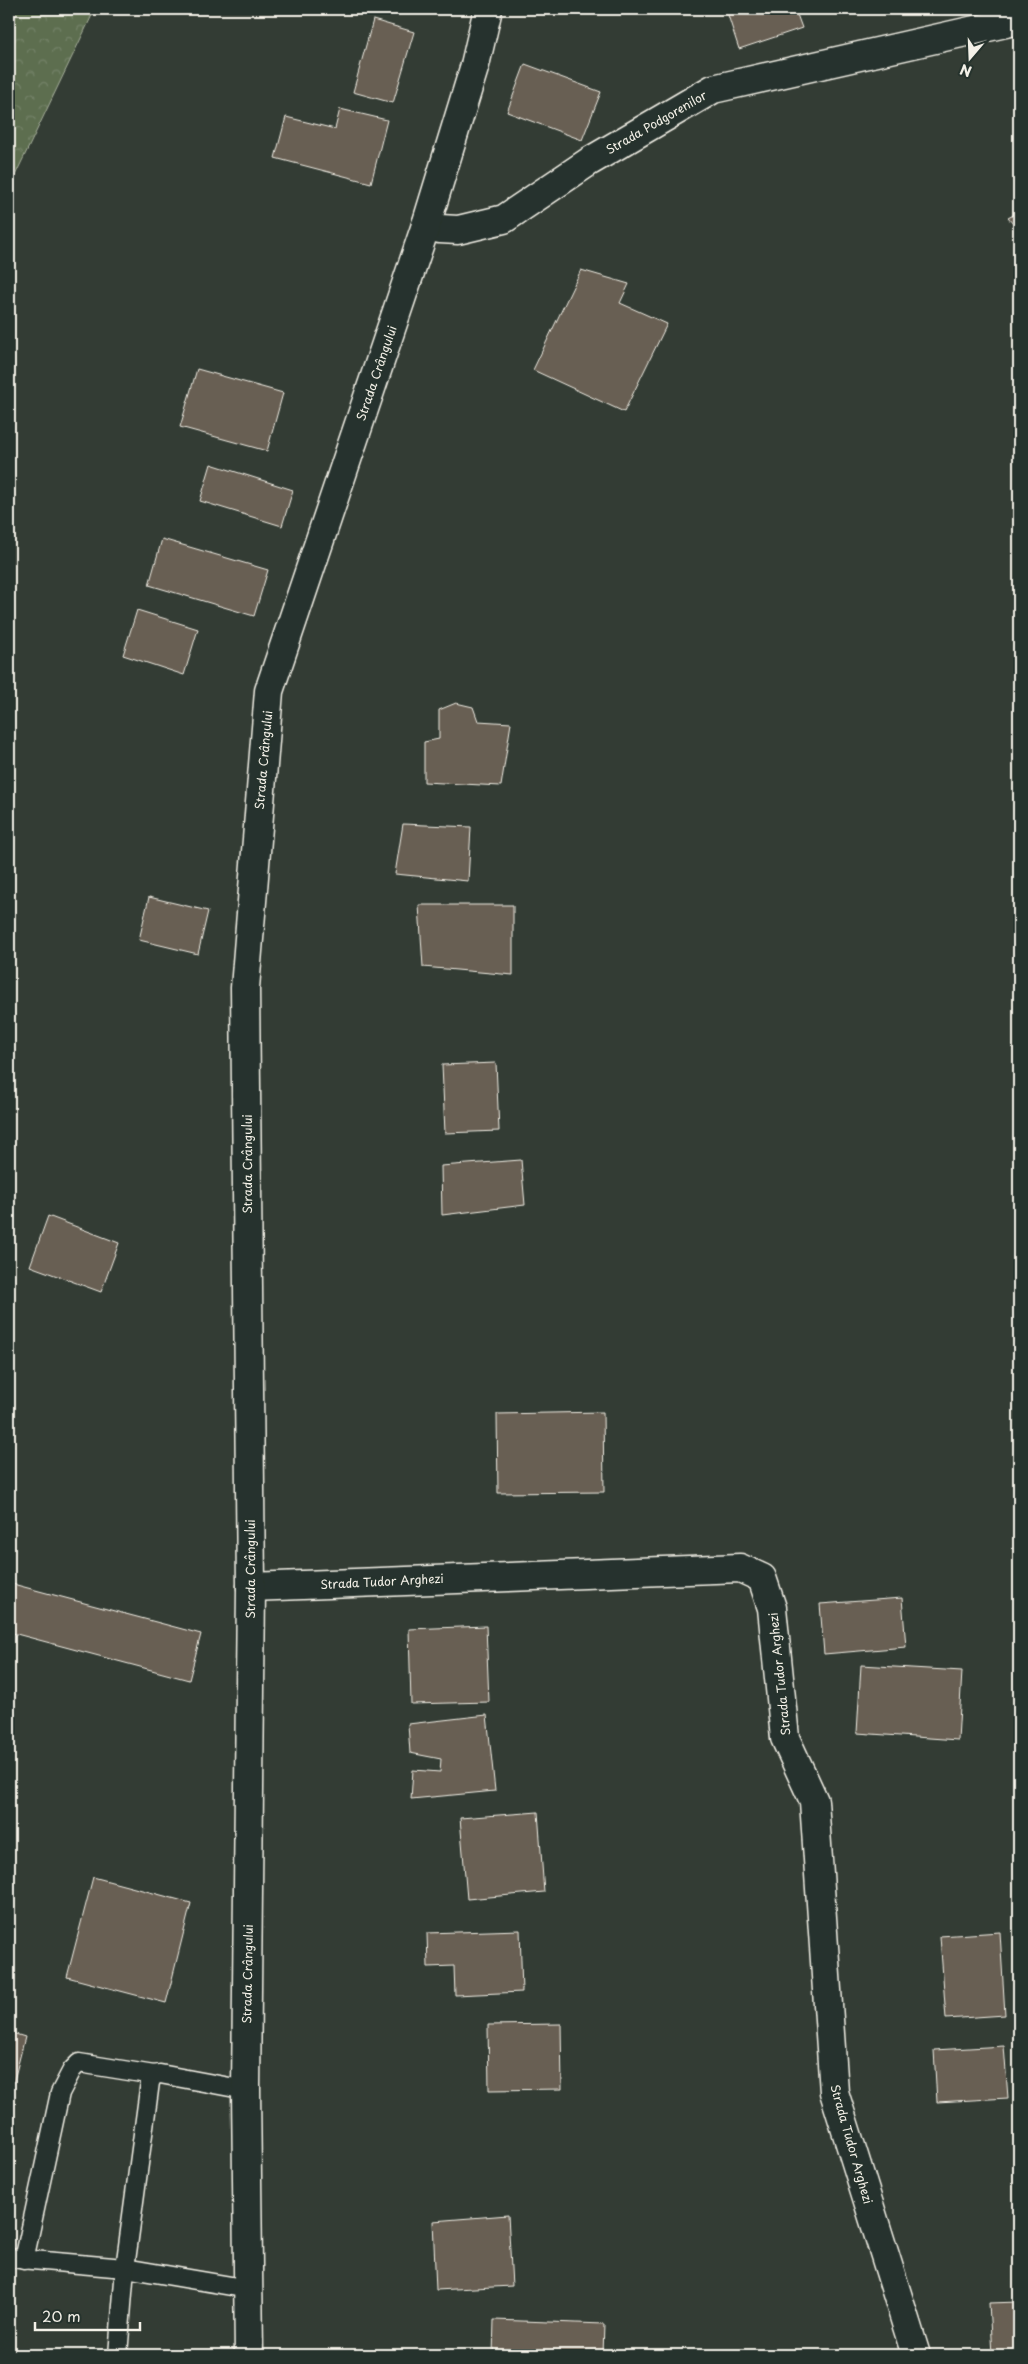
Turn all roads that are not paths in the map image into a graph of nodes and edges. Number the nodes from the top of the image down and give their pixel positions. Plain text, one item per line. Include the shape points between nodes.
1 (488, 9) edge
2 (1019, 20) edge
3 (426, 225) junction
4 (251, 1587) junction
5 (154, 2075) junction
6 (246, 2090) junction
7 (16, 2259) edge
8 (125, 2268) junction
9 (249, 2289) junction
10 (118, 2355) edge
11 (249, 2355) edge
12 (916, 2355) edge

1 - 3 main road, Strada Crângului via 475,65
2 - 3 main road, Strada Podgorenilor via 713,89 590,161 504,219 458,230
3 - 4 main road, Strada Crângului via 269,691 245,988
4 - 6 main road, Strada Crângului
4 - 12 main road, Strada Tudor Arghezi via 740,1568 762,1578 772,1608 785,1738 814,1802 834,2092
5 - 6 lane
5 - 7 lane via 79,2063 72,2070 60,2093
5 - 8 lane via 150,2082
6 - 9 main road, Strada Crângului
7 - 8 lane
8 - 9 lane
8 - 10 lane
9 - 11 main road, Strada Crângului

